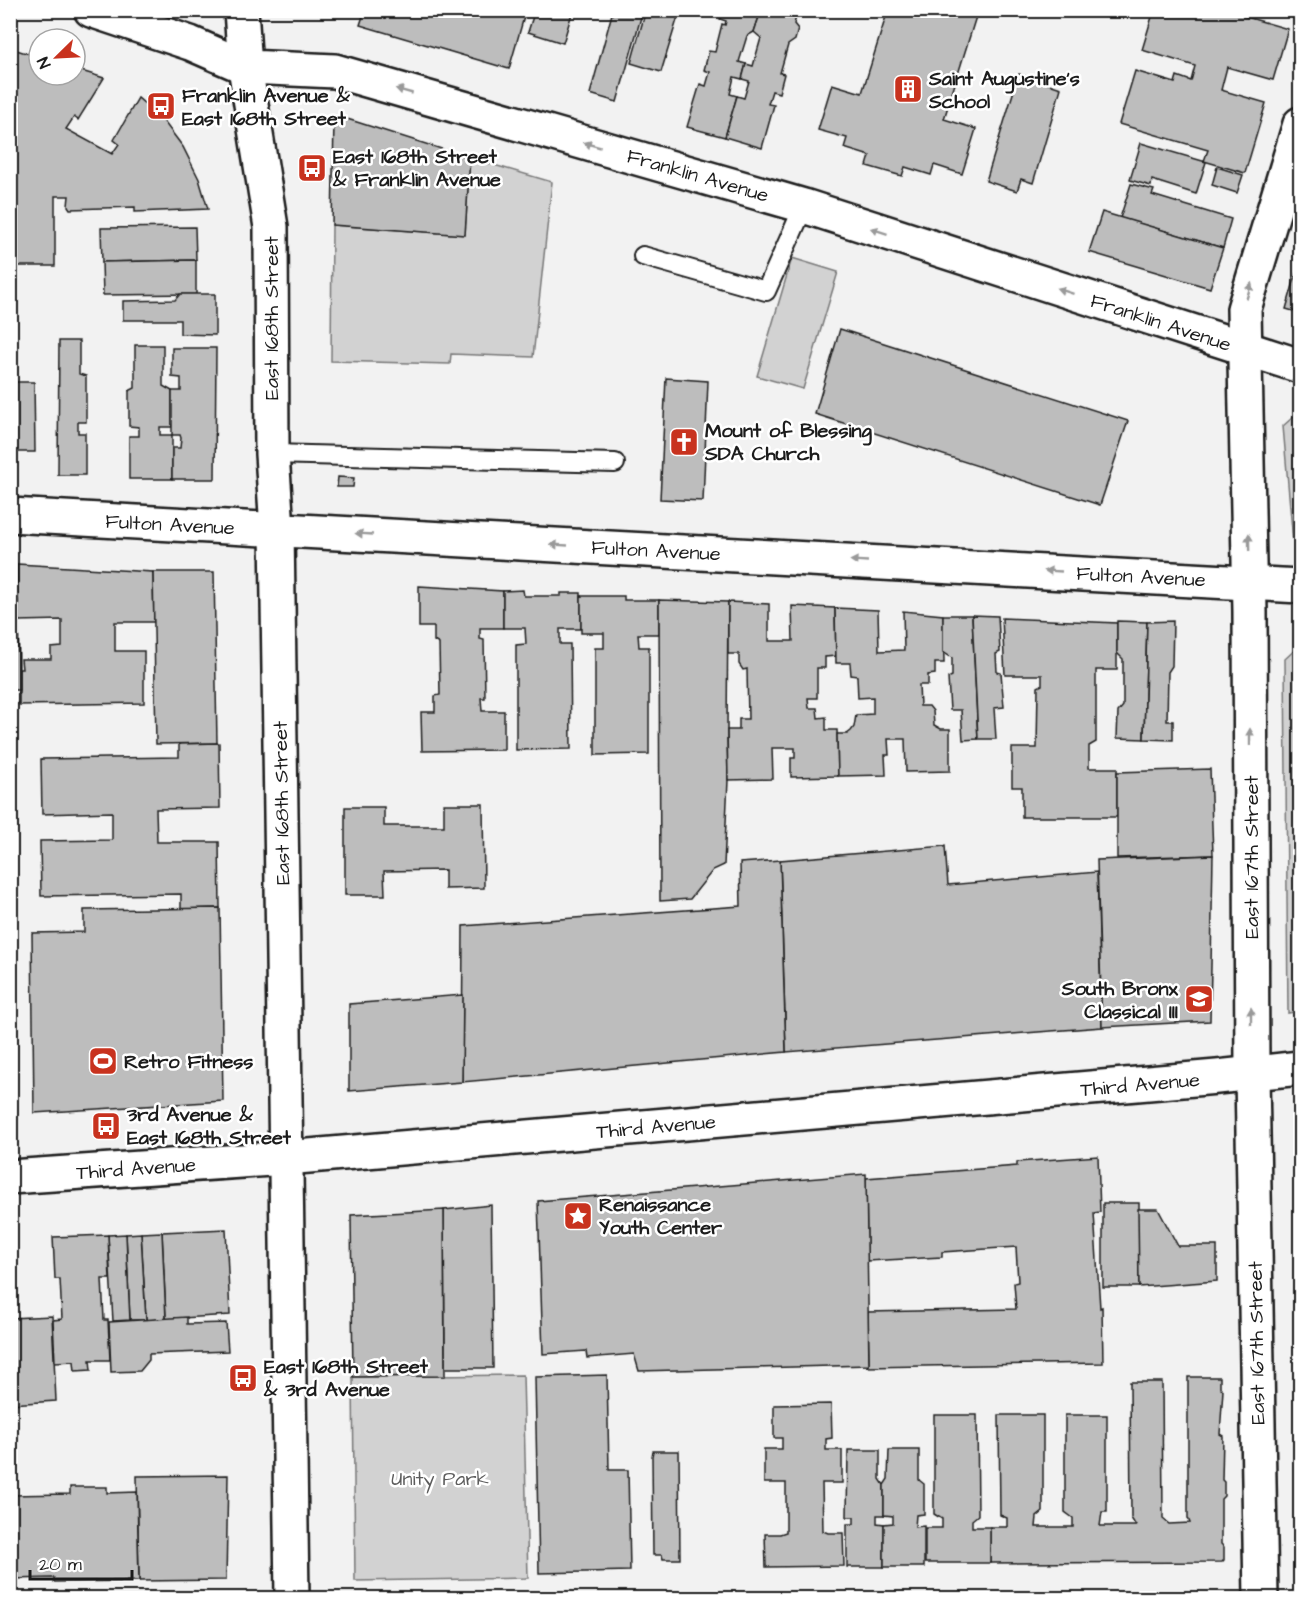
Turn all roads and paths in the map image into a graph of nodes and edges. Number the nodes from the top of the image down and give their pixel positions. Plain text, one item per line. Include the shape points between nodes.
1 (91, 10) edge
2 (241, 10) edge
3 (246, 67) junction
4 (1300, 124) edge
5 (804, 206) junction
6 (643, 256) dead end
7 (1244, 349) junction
8 (1300, 366) edge
9 (272, 454) junction
10 (615, 463) dead end
11 (10, 515) edge
12 (277, 530) junction
13 (1250, 582) junction
14 (1300, 586) edge
15 (1300, 1068) edge
16 (1252, 1074) junction
17 (286, 1158) junction
18 (10, 1177) edge
19 (292, 1599) edge
20 (1261, 1599) edge

1 - 3 street, Franklin Avenue via 190,43
2 - 3 street, East 168th Street
5 -> 3 street, Franklin Avenue via 335,71
3 - 9 street, East 168th Street via 271,227
7 -> 4 street, East 167th Street via 1244,309
5 - 6 lane via 766,291
7 -> 5 street, Franklin Avenue
7 - 8 street, Franklin Avenue
13 -> 7 street, East 167th Street
9 - 10 lane
9 - 12 street, East 168th Street
11 - 12 street, Fulton Avenue
13 -> 12 street, Fulton Avenue
12 - 17 street, East 168th Street
13 - 14 street, Fulton Avenue
16 -> 13 street, East 167th Street
15 - 16 street, Third Avenue
16 - 17 street, Third Avenue
16 - 20 street, East 167th Street
17 - 18 street, Third Avenue
17 - 19 street, East 168th Street

